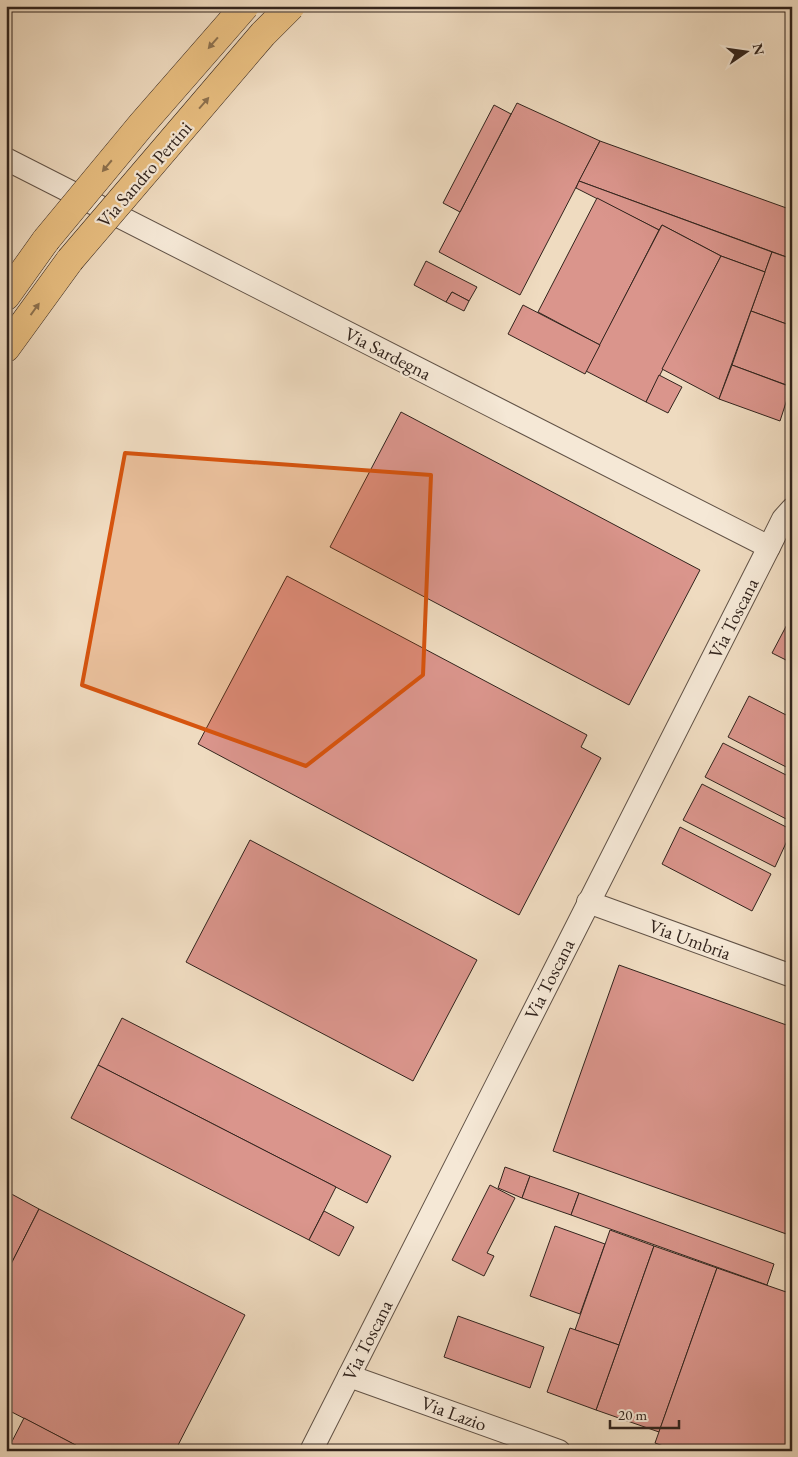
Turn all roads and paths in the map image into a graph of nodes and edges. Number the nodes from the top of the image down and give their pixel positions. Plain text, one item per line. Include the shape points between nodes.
1 (246, 6) edge
2 (291, 6) edge
3 (6, 159) edge
4 (6, 296) edge
5 (6, 348) edge
6 (792, 509) edge
7 (769, 547) junction
8 (588, 902) junction
9 (792, 976) edge
10 (349, 1376) junction
11 (311, 1451) edge
12 (559, 1451) edge

1 -> 4 main road, Via Sandro Pertini, bridge via 142,124 46,240
5 -> 2 main road, Via Sandro Pertini, bridge via 70,260 263,34
3 - 7 street, Via Sardegna
6 - 7 street, Via Toscana via 783,519
7 - 8 street, Via Toscana
8 - 9 street, Via Umbria
8 - 10 street, Via Toscana
10 - 11 street, Via Toscana
10 - 12 street, Via Lazio

